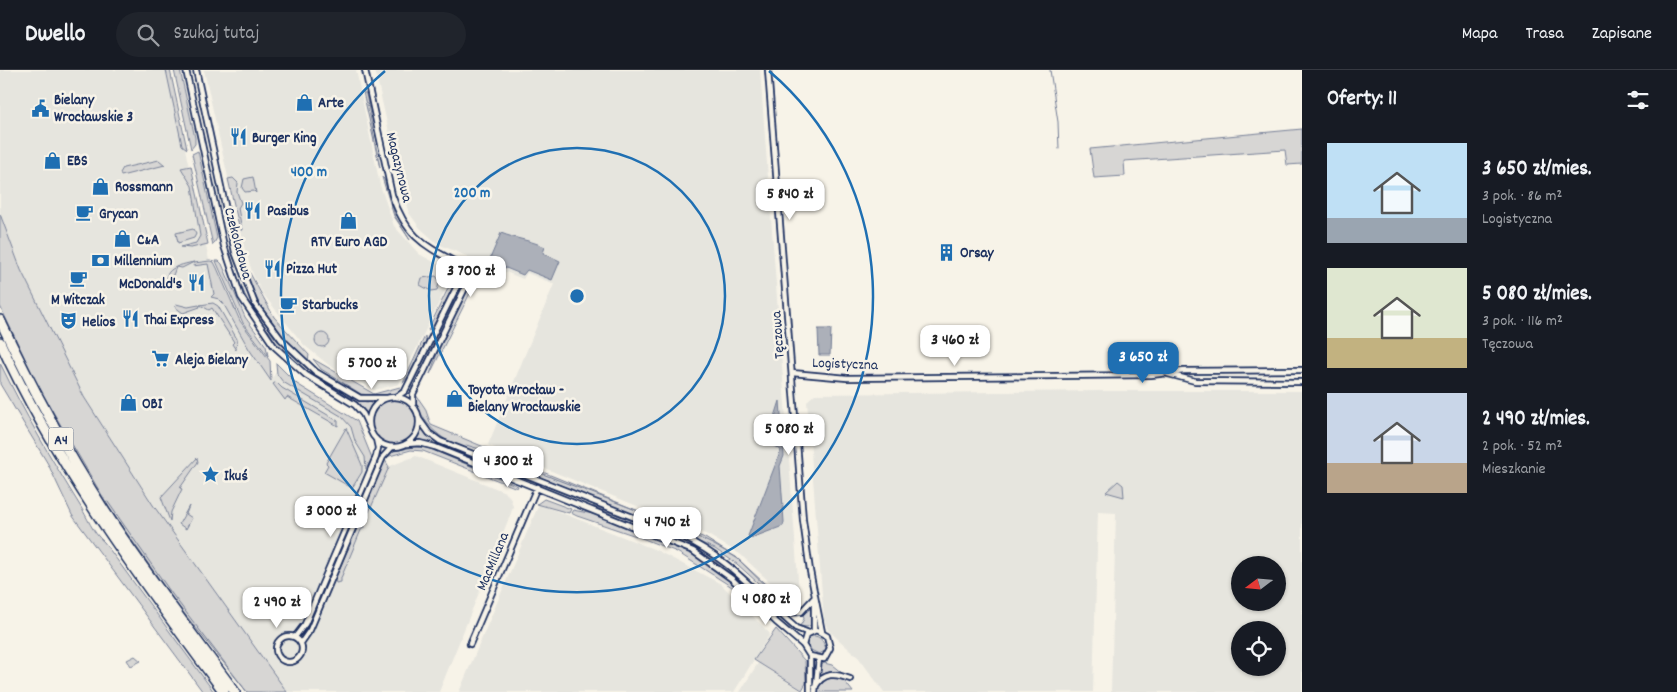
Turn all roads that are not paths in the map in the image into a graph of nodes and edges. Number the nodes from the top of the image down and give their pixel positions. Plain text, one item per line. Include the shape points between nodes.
1 (186, 70) edge
2 (196, 70) edge
3 (365, 70) edge
4 (768, 70) edge
5 (466, 268) junction
6 (0, 320) edge
7 (0, 342) edge
8 (1302, 370) edge
9 (792, 373) junction
10 (1167, 374) junction
11 (1302, 382) edge
12 (397, 397) junction
13 (386, 398) junction
14 (413, 405) junction
15 (419, 419) junction
16 (370, 429) junction
17 (376, 439) junction
18 (406, 444) junction
19 (392, 447) junction
20 (537, 487) junction
21 (350, 517) junction
22 (357, 520) junction
23 (323, 582) junction
24 (329, 585) junction
25 (814, 599) junction
26 (780, 613) junction
27 (811, 632) junction
28 (822, 632) junction
29 (295, 637) junction
30 (300, 643) junction
31 (470, 644) dead end
32 (803, 645) junction
33 (810, 656) junction
34 (819, 659) junction
35 (850, 679) dead end
36 (815, 689) edge
37 (224, 692) edge
38 (235, 692) edge
39 (810, 692) edge

1 - 16 street, Czekoladowa via 224,246 241,297 282,354 311,378 355,405
2 - 13 street, Czekoladowa via 234,252 254,304 281,339 316,372 360,398
3 - 5 street, Magazynowa via 399,214 418,240
4 - 9 street, Tęczowa
5 - 12 street via 405,391
5 - 14 street, Magazynowa via 473,272 413,394
6 - 38 highway, A4 via 34,390 91,490
7 - 37 highway, A4 via 45,431 92,509
8 - 10 street, Logistyczna
9 - 10 street, Logistyczna via 847,378
9 - 25 street, Tęczowa via 803,520
10 - 11 street, Logistyczna via 1202,381
12 - 13 street
12 - 14 street
13 - 16 street via 372,410
14 - 15 street
15 - 18 street via 416,434
15 - 26 street via 440,441 697,544 730,565
16 - 17 street
17 - 19 street
17 - 21 street via 377,455
18 - 19 street
18 - 20 street via 427,444
19 - 22 street via 383,457
20 - 31 street, MacMillana
20 - 32 street via 693,551 720,568
21 - 22 street
21 - 23 street
22 - 24 street
23 - 24 street
23 - 29 street via 305,624
24 - 30 street via 310,630
25 - 26 street via 801,612
25 - 27 street
25 - 28 street, Tęczowa
26 - 27 street via 799,630
27 - 28 street
27 - 32 street
28 - 34 street via 829,638 830,648 824,659
29 - 30 street
29 - 30 street via 287,635 278,641 276,652 279,658 289,662 296,660 301,653
32 - 33 street
33 - 34 street
33 - 39 street
34 - 36 street
35 - 36 street via 826,675

